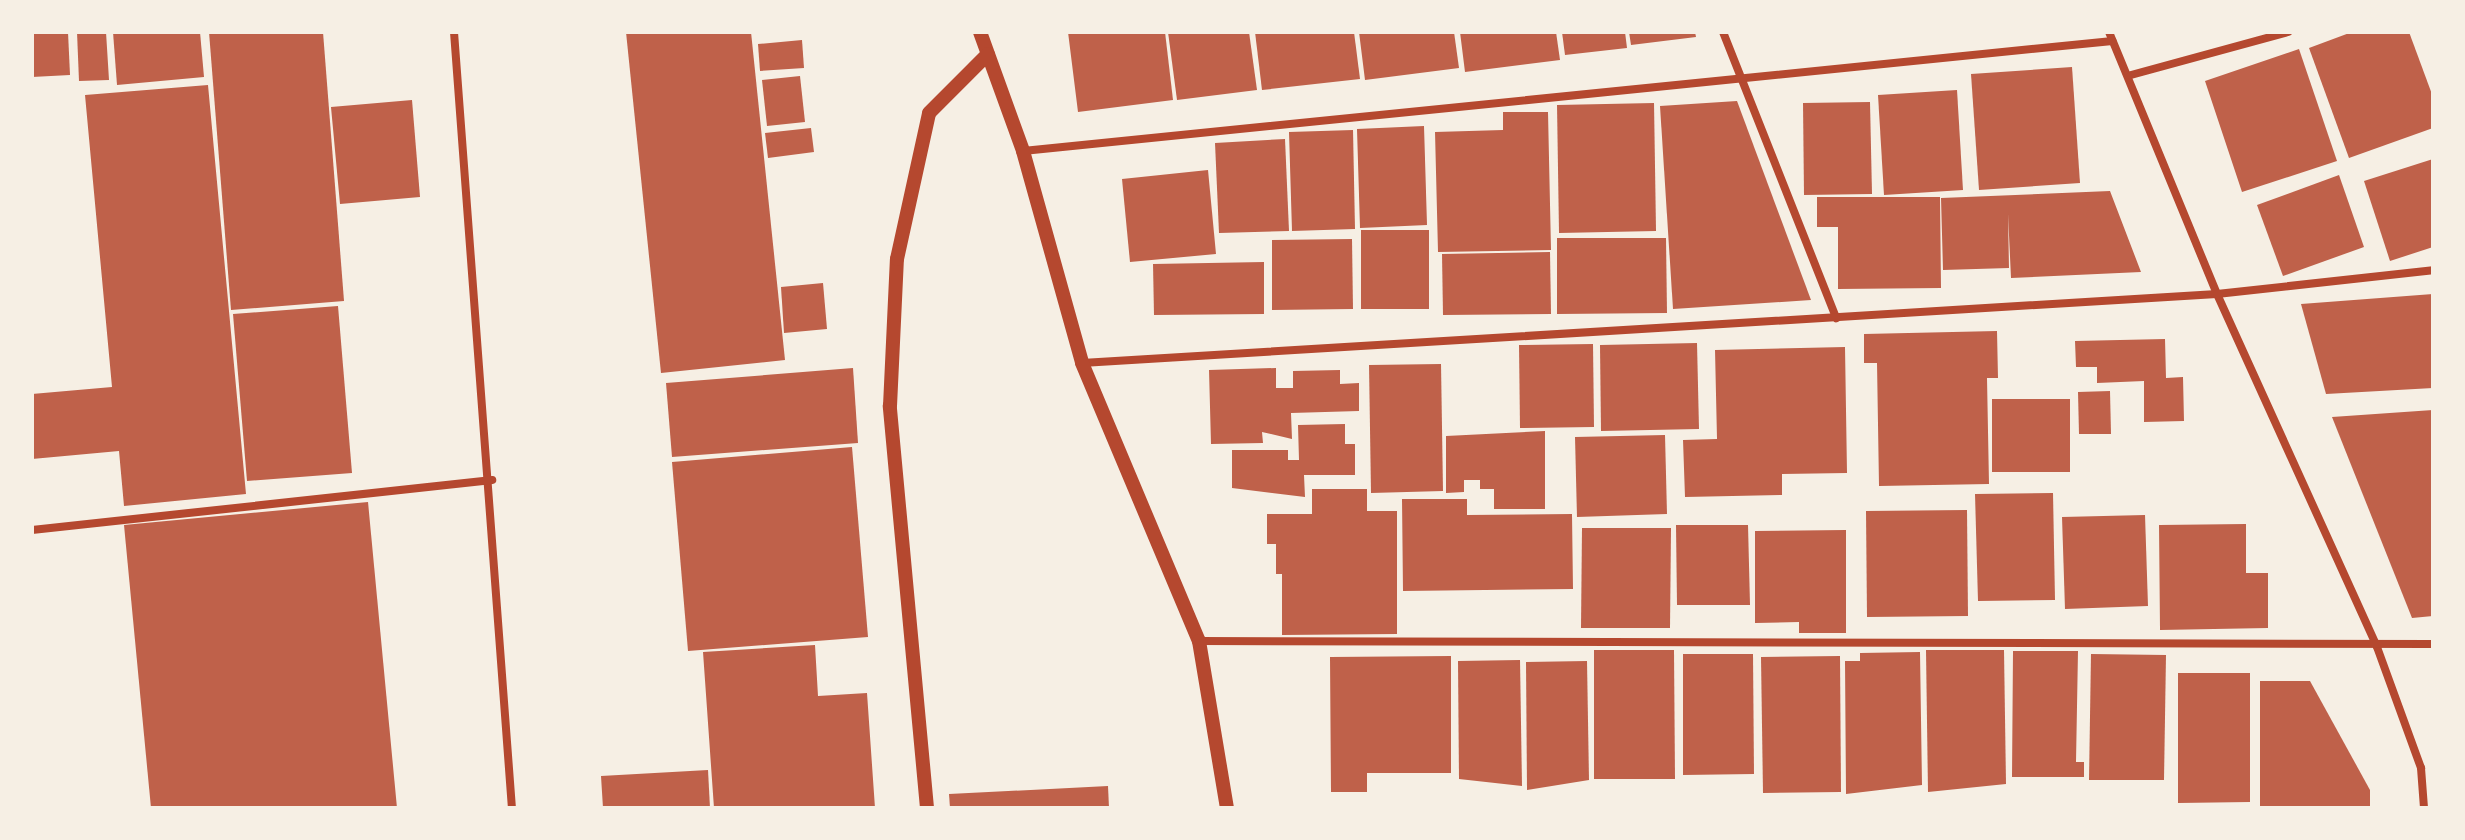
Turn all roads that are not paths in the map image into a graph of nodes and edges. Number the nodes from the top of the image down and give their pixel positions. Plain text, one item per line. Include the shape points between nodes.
1 (454, 32) edge
2 (980, 32) edge
3 (1723, 32) edge
4 (2288, 32) edge
5 (2111, 37) edge
6 (988, 54) junction
7 (2131, 75) junction
8 (1736, 76) junction
9 (1023, 151) junction
10 (2433, 270) edge
11 (2217, 294) junction
12 (1836, 318) junction
13 (1082, 363) junction
14 (492, 480) junction
15 (32, 530) edge
16 (1199, 641) junction
17 (2433, 644) edge
18 (2377, 647) junction
19 (512, 808) edge
20 (927, 808) edge
21 (1227, 808) edge
22 (2424, 808) edge

1 - 14 street
2 - 6 street
3 - 8 street
4 - 7 street
5 - 7 street
5 - 8 street
6 - 9 street
6 - 20 street via 929,113 897,259 890,406
7 - 11 street
8 - 9 street
8 - 12 street
9 - 13 street
10 - 11 street
11 - 12 street
11 - 18 street
12 - 13 street
13 - 16 street
14 - 15 street
14 - 19 street
16 - 18 street
16 - 21 street
17 - 18 street
18 - 22 street via 2421,768

